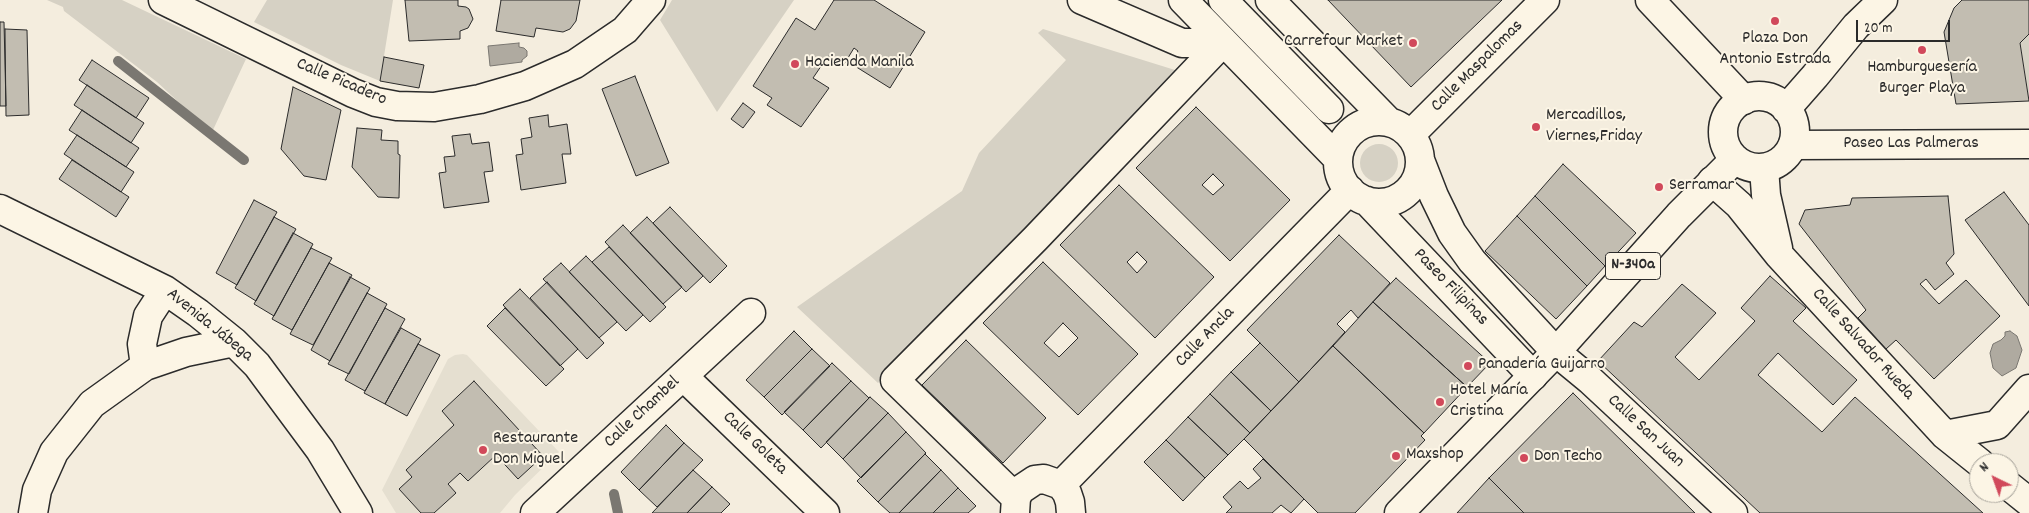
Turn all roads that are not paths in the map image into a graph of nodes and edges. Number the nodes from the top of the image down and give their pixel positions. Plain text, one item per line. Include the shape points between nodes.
1 (163, 0) edge
2 (651, 0) edge
3 (1082, 0) edge
4 (1183, 0) edge
5 (1223, 0) edge
6 (1270, 0) edge
7 (1546, 0) edge
8 (1650, 0) edge
9 (1883, 0) edge
10 (1223, 42) junction
11 (1744, 100) junction
12 (1329, 109) dead end
13 (1786, 109) junction
14 (1399, 128) junction
15 (2029, 144) edge
16 (1793, 145) junction
17 (1338, 159) junction
18 (1735, 159) junction
19 (1420, 160) junction
20 (1764, 168) junction
21 (1712, 181) junction
22 (1359, 195) junction
23 (0, 209) edge
24 (1780, 254) junction
25 (165, 290) junction
26 (751, 313) dead end
27 (234, 342) junction
28 (1556, 352) junction
29 (145, 366) junction
30 (683, 376) junction
31 (1533, 376) junction
32 (2029, 389) edge
33 (1945, 436) junction
34 (1969, 455) edge
35 (1061, 485) junction
36 (2019, 494) edge
37 (2029, 502) edge
38 (1016, 506) edge
39 (33, 513) edge
40 (358, 513) edge
41 (535, 513) edge
42 (825, 513) edge
43 (1071, 513) edge
44 (1399, 513) edge
45 (1733, 513) edge

1 - 2 street, Calle Picadero via 376,102 434,107 480,99 525,86 576,64 625,30
3 - 10 street via 1182,43
4 - 10 street
5 - 12 street
6 - 14 street
7 - 14 street, Calle Maspalomas
8 - 11 street
9 - 13 street via 1856,26
10 - 17 street
10 - 38 street via 895,380
11 - 13 street via 1767,97
11 - 18 street via 1730,112 1724,124 1723,138
13 - 16 street via 1794,123
14 - 17 street via 1374,121 1360,125 1342,145
14 - 19 street via 1418,146
15 - 16 street, Paseo Las Palmeras
16 - 20 street via 1782,161
17 - 22 street via 1346,185
18 - 20 street via 1745,166
18 - 21 street, N-340a
19 - 22 street via 1414,184 1404,194 1380,203
19 - 28 street, Paseo Filipinas via 1452,233 1472,261
20 - 24 street, Calle Salvador Rueda via 1766,195
21 - 24 street, Calle Salvador Rueda via 1739,205
21 - 28 street, N-340a
22 - 31 street, Paseo Filipinas
22 - 35 street, Calle Ancla
23 - 25 street, Avenida Jábega
24 - 33 street, Calle Salvador Rueda
25 - 27 street, Avenida Jábega
25 - 29 street via 148,316 142,344
26 - 30 street, Calle Chambel
27 - 29 street via 186,352
27 - 40 street, Avenida Jábega via 257,365 320,450
28 - 31 street, N-340a
28 - 45 street, Calle San Juan
29 - 39 street via 92,404 54,452 37,490
30 - 41 street, Calle Chambel
30 - 42 street, Calle Goleta
31 - 44 street, N-340a
32 - 33 street via 1997,425
33 - 34 street, Calle Salvador Rueda
35 - 38 street via 1035,480 1020,490
35 - 43 street via 1067,493
36 - 37 street

